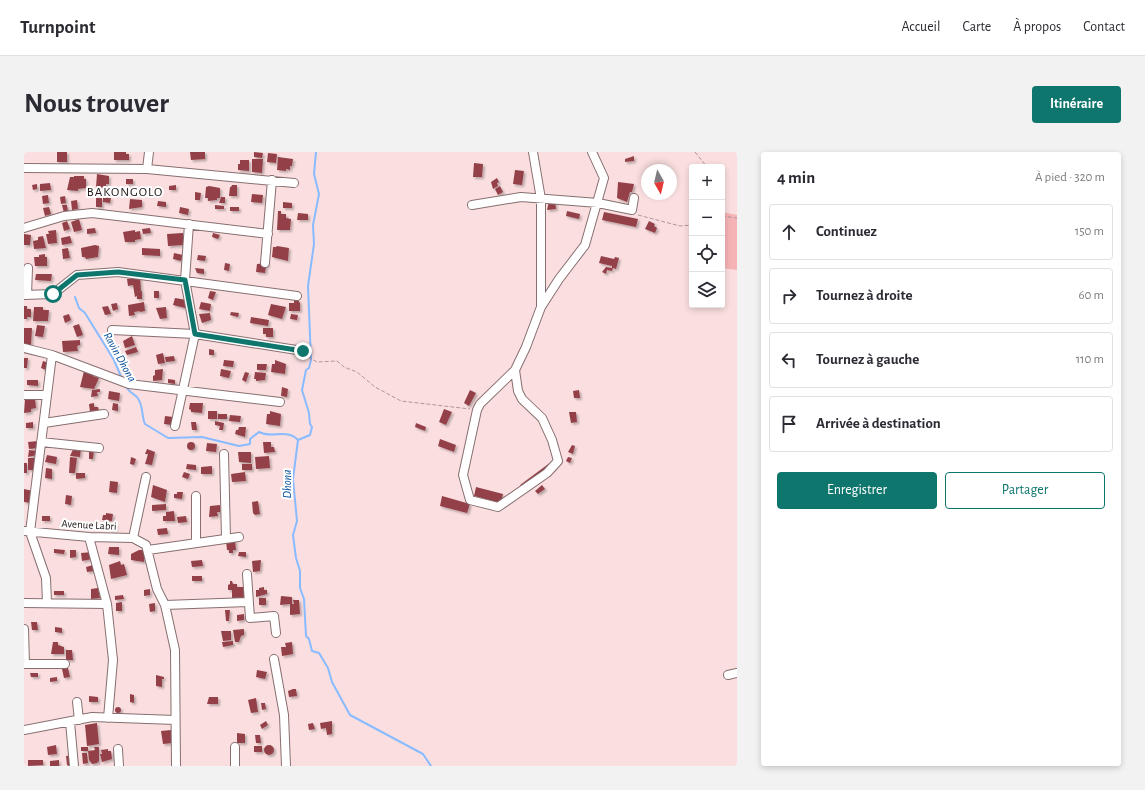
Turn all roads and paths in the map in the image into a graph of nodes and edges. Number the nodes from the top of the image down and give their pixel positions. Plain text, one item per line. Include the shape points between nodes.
1 (149, 152) edge
2 (533, 152) edge
3 (592, 152) edge
4 (695, 152) edge
5 (705, 164) edge
6 (24, 168) edge
7 (147, 169) junction
8 (272, 180) junction
9 (294, 183) dead end
10 (634, 198) dead end
11 (541, 199) junction
12 (598, 203) junction
13 (472, 205) dead end
14 (632, 210) junction
15 (725, 216) edge
16 (737, 218) edge
17 (189, 224) junction
18 (689, 225) edge
19 (24, 228) edge
20 (268, 234) junction
21 (265, 263) dead end
22 (28, 268) dead end
23 (185, 280) junction
24 (26, 295) edge
25 (297, 296) dead end
26 (541, 307) junction
27 (112, 330) dead end
28 (195, 334) junction
29 (24, 348) edge
30 (303, 351) joint
31 (52, 355) junction
32 (515, 370) junction
33 (183, 390) junction
34 (24, 395) edge
35 (47, 395) junction
36 (280, 402) dead end
37 (477, 410) junction
38 (104, 414) dead end
39 (44, 423) junction
40 (175, 426) dead end
41 (41, 442) junction
42 (99, 448) dead end
43 (224, 454) dead end
44 (146, 477) dead end
45 (196, 496) dead end
46 (27, 531) edge
47 (239, 536) dead end
48 (89, 537) junction
49 (133, 538) junction
50 (226, 538) junction
51 (196, 542) junction
52 (148, 550) junction
53 (247, 574) dead end
54 (248, 602) junction
55 (24, 603) edge
56 (47, 603) junction
57 (107, 604) junction
58 (165, 605) junction
59 (24, 629) edge
60 (276, 633) dead end
61 (274, 659) dead end
62 (65, 664) dead end
63 (25, 665) edge
64 (737, 673) edge
65 (728, 676) dead end
66 (77, 702) dead end
67 (108, 718) junction
68 (79, 720) junction
69 (175, 720) junction
70 (70, 722) junction
71 (24, 730) edge
72 (235, 747) dead end
73 (118, 749) dead end
74 (74, 766) edge
75 (119, 766) edge
76 (176, 766) edge
77 (234, 766) edge
78 (286, 766) edge

1 - 7 street
2 - 11 street
3 - 12 street via 604,178
4 - 5 path
6 - 7 street
7 - 8 street
8 - 9 street
8 - 20 street
10 - 14 street
11 - 12 street
11 - 13 street via 521,197
11 - 26 street
12 - 14 street
12 - 26 street via 585,246
14 - 18 path via 636,214 680,226
15 - 16 path
17 - 19 street via 92,213 64,216
17 - 20 street
17 - 23 street
20 - 21 street
22 - 24 street
23 - 24 street via 118,272 77,275 53,294
23 - 25 street
23 - 28 street
26 - 32 street
27 - 28 street
28 - 30 street
28 - 33 street
29 - 31 street
30 - 37 path via 317,362 337,361 401,401
31 - 33 street via 129,384
31 - 35 street
32 - 37 street
32 - 37 street via 518,391 522,399 542,418 558,461 547,473 498,507 470,500 463,475
33 - 36 street
33 - 40 street
34 - 35 street
35 - 39 street
38 - 39 street
39 - 41 street
41 - 42 street
41 - 46 street
43 - 50 street
44 - 49 street
45 - 51 street
46 - 48 street, Avenue Labri
46 - 56 street via 46,578
47 - 50 street
48 - 49 street, Avenue Labri
48 - 57 street
49 - 52 street via 146,545
50 - 51 street
51 - 52 street
52 - 58 street via 157,589
53 - 54 street
54 - 58 street
54 - 60 street via 250,618 274,616
55 - 56 street
56 - 57 street
57 - 67 street via 113,660
58 - 69 street via 175,650
59 - 63 street
61 - 78 street via 284,715
62 - 63 street
64 - 65 street
66 - 68 street
67 - 68 street via 92,717
67 - 69 street
68 - 70 street
69 - 76 street
70 - 71 street
70 - 74 street
72 - 77 street
73 - 75 street

